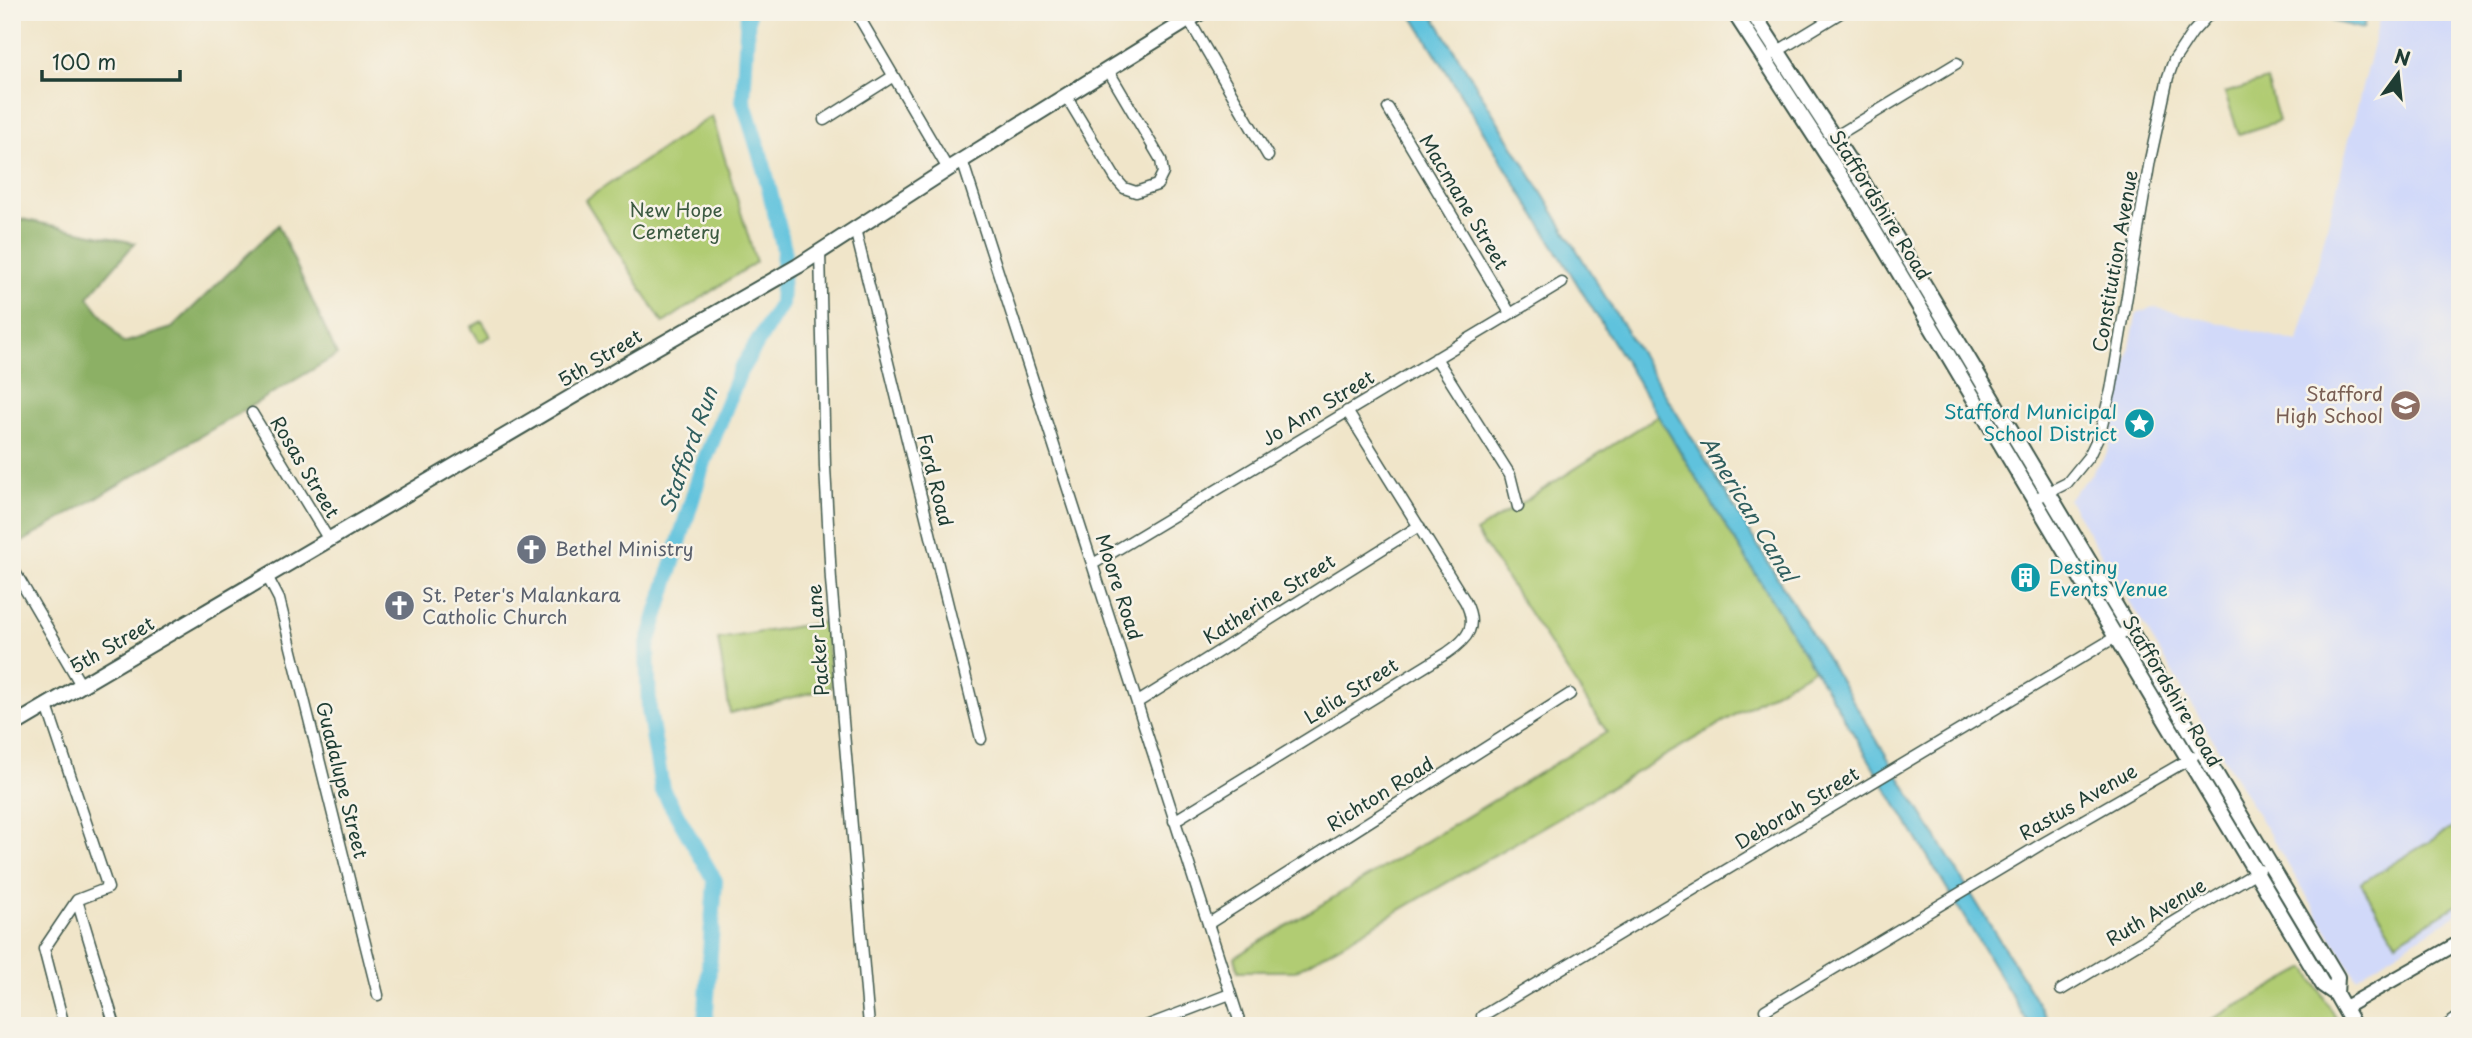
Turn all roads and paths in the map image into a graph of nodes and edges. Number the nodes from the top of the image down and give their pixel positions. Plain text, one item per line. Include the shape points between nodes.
1 (856, 12) edge
2 (1734, 12) edge
3 (1752, 12) edge
4 (1842, 12) edge
5 (2211, 12) edge
6 (1195, 16) edge
7 (1776, 52) junction
8 (1763, 60) junction
9 (1957, 63) dead end
10 (1108, 70) junction
11 (892, 77) junction
12 (1066, 96) junction
13 (1388, 108) dead end
14 (824, 120) dead end
15 (1833, 138) junction
16 (1268, 156) dead end
17 (962, 160) junction
18 (947, 169) junction
19 (855, 229) junction
20 (820, 251) junction
21 (1562, 283) dead end
22 (1510, 313) junction
23 (1436, 358) junction
24 (1348, 411) junction
25 (252, 413) dead end
26 (2048, 492) junction
27 (2035, 499) junction
28 (1518, 507) dead end
29 (1419, 526) junction
30 (329, 540) junction
31 (1093, 564) junction
32 (12, 567) edge
33 (267, 576) junction
34 (2123, 633) junction
35 (81, 685) junction
36 (1570, 694) dead end
37 (1138, 702) junction
38 (47, 706) junction
39 (12, 726) edge
40 (981, 738) dead end
41 (2196, 755) junction
42 (1174, 821) junction
43 (2263, 868) junction
44 (77, 900) junction
45 (1208, 924) junction
46 (2460, 942) edge
47 (2061, 990) dead end
48 (1230, 994) junction
49 (378, 995) dead end
50 (2344, 1008) junction
51 (1765, 1010) dead end
52 (1482, 1016) dead end
53 (2460, 1016) edge
54 (65, 1026) edge
55 (115, 1026) edge
56 (869, 1026) edge
57 (1146, 1026) edge
58 (1241, 1026) edge
59 (2354, 1026) edge
60 (2446, 1026) edge

1 - 11 street
2 - 8 main road, Staffordshire Road
3 - 7 main road, Staffordshire Road
4 - 7 street
5 - 26 street, Constitution Avenue via 2174,60 2168,77 2100,433 2081,468 2067,483
6 - 10 main road, 5th Street
6 - 16 street
7 - 8 street
7 - 15 main road, Staffordshire Road
8 - 27 main road, Staffordshire Road via 1851,192
9 - 15 street
10 - 12 main road, 5th Street
10 - 12 street via 1161,160 1163,173 1157,185 1136,192 1124,188
11 - 14 street
11 - 18 street
12 - 17 main road, 5th Street
13 - 22 street, Macmane Street
15 - 26 main road, Staffordshire Road
17 - 18 main road, 5th Street
17 - 31 street, Moore Road
18 - 19 main road, 5th Street
19 - 20 main road, 5th Street
19 - 40 street, Ford Road
20 - 30 main road, 5th Street
20 - 56 street, Packer Lane via 831,580
21 - 22 street, Jo Ann Street
22 - 23 street, Jo Ann Street
23 - 24 street, Jo Ann Street
23 - 28 street via 1510,475
24 - 29 street, Lelia Street
24 - 31 street, Jo Ann Street
25 - 30 street, Rosas Street
26 - 27 street, Constitution Avenue
26 - 34 main road, Staffordshire Road
27 - 34 main road, Staffordshire Road
29 - 37 street, Katherine Street
29 - 42 street, Lelia Street via 1470,611 1470,629 1463,641
30 - 33 main road, 5th Street
31 - 37 street, Moore Road
32 - 35 street
33 - 35 main road, 5th Street
33 - 49 street, Guadalupe Street via 279,599
34 - 41 main road, Staffordshire Road
34 - 52 street, Deborah Street
35 - 38 main road, 5th Street
36 - 45 street, Richton Road
37 - 42 street, Moore Road
38 - 39 main road, 5th Street
38 - 44 street via 108,888
41 - 43 main road, Staffordshire Road
41 - 51 street, Rastus Avenue
42 - 45 street, Moore Road
43 - 47 street, Ruth Avenue
43 - 50 main road, Staffordshire Road via 2337,977 2336,994
44 - 54 street via 44,949
44 - 55 street
45 - 48 street, Moore Road
46 - 50 street
48 - 57 street
48 - 58 street, Moore Road
50 - 59 main road, Staffordshire Road
53 - 60 street

